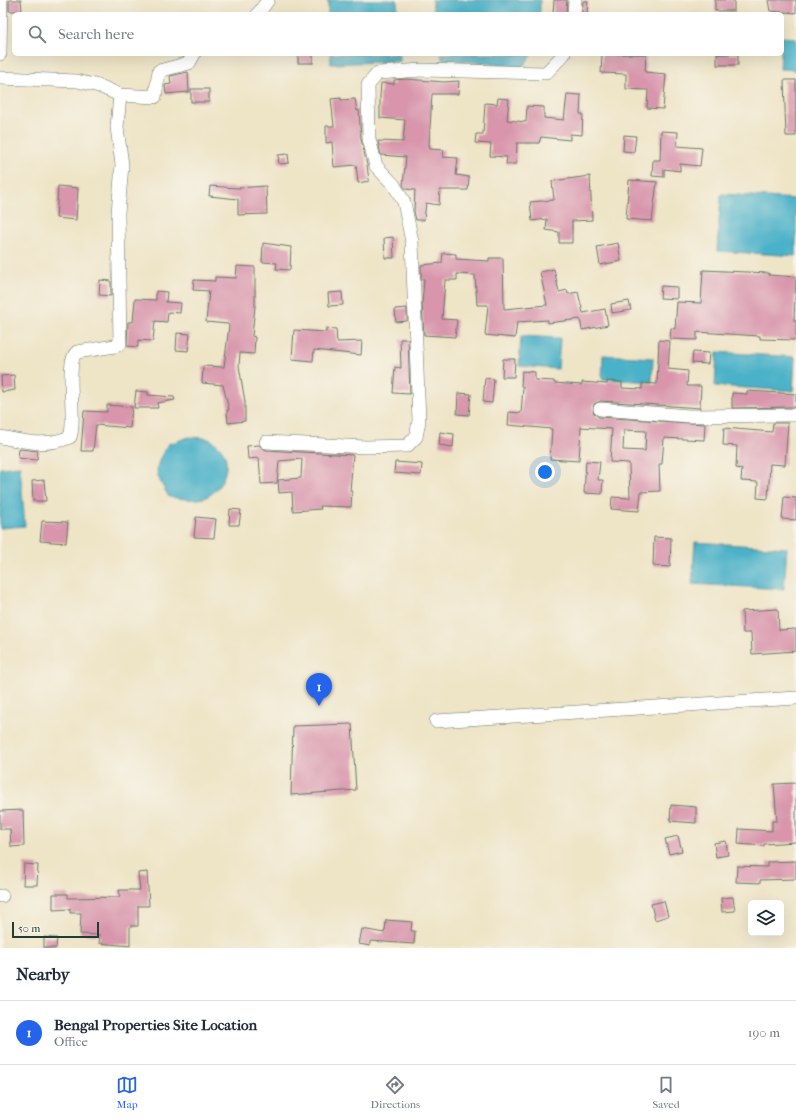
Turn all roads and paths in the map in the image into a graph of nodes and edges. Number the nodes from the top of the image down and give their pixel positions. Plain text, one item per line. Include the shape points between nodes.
1 (1, 0) edge
2 (268, 0) edge
3 (575, 0) edge
4 (259, 12) edge
5 (574, 12) edge
6 (0, 54) edge
7 (193, 56) edge
8 (562, 56) edge
9 (0, 78) edge
10 (120, 96) junction
11 (600, 409) dead end
12 (796, 414) edge
13 (0, 437) edge
14 (266, 442) dead end
15 (796, 698) edge
16 (436, 721) dead end

1 - 6 street
2 - 4 street
3 - 5 street
7 - 10 street via 189,63 159,71 155,97
8 - 14 street via 546,73 422,70 378,73 368,85 369,139 376,166 394,185 404,202 412,242 419,421 416,436 407,446 366,448
9 - 10 street via 77,81 99,86
10 - 13 street via 117,127 122,164 118,213 120,344 74,354 70,437 48,443 31,444
11 - 12 street via 690,416
15 - 16 street

